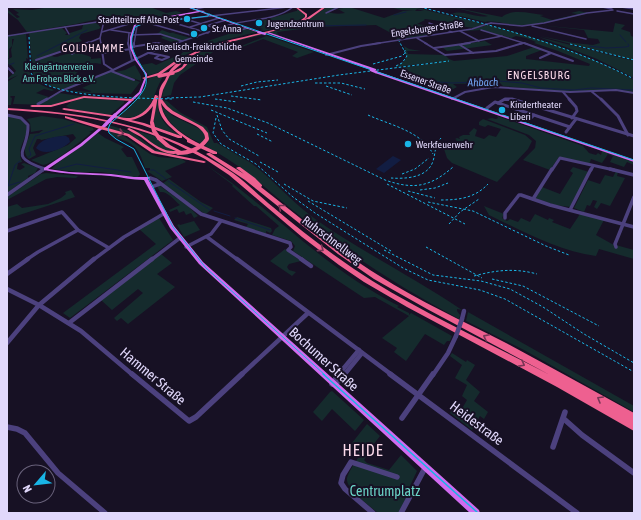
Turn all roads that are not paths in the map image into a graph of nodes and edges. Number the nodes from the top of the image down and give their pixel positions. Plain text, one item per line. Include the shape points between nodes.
1 (187, 7) edge
2 (190, 7) edge
3 (205, 7) edge
4 (284, 7) edge
5 (288, 7) edge
6 (293, 7) edge
7 (297, 7) edge
8 (323, 7) edge
9 (333, 7) edge
10 (341, 7) edge
11 (602, 7) edge
12 (621, 7) edge
13 (634, 9) edge
14 (198, 10) edge
15 (613, 10) junction
16 (236, 13) junction
17 (326, 13) dead end
18 (634, 14) edge
19 (213, 15) junction
20 (168, 18) junction
21 (219, 18) junction
22 (161, 19) junction
23 (185, 19) junction
24 (226, 20) junction
25 (104, 21) junction
26 (128, 22) junction
27 (297, 22) junction
28 (139, 23) junction
29 (218, 23) junction
30 (236, 23) junction
31 (430, 23) dead end
32 (200, 24) junction
33 (180, 25) junction
34 (531, 25) junction
35 (208, 26) junction
36 (228, 26) junction
37 (65, 27) junction
38 (162, 27) junction
39 (190, 28) junction
40 (247, 28) junction
41 (110, 29) junction
42 (169, 29) junction
43 (219, 29) junction
44 (481, 30) dead end
45 (259, 31) junction
46 (460, 31) junction
47 (102, 32) junction
48 (452, 32) junction
49 (132, 33) junction
50 (208, 33) junction
51 (69, 34) dead end
52 (150, 34) junction
53 (155, 34) junction
54 (7, 36) edge
55 (503, 36) junction
56 (197, 37) junction
57 (100, 38) junction
58 (416, 38) junction
59 (586, 39) dead end
60 (183, 41) junction
61 (479, 41) junction
62 (89, 42) junction
63 (524, 43) junction
64 (155, 44) junction
65 (460, 45) junction
66 (167, 46) junction
67 (210, 47) junction
68 (438, 47) junction
69 (131, 48) junction
70 (433, 48) junction
71 (185, 51) dead end
72 (439, 52) junction
73 (103, 53) junction
74 (149, 53) junction
75 (474, 53) junction
76 (552, 53) junction
77 (72, 54) dead end
78 (328, 54) junction
79 (160, 55) junction
80 (540, 58) dead end
81 (134, 59) junction
82 (36, 60) dead end
83 (180, 61) junction
84 (573, 61) dead end
85 (7, 67) edge
86 (112, 70) junction
87 (375, 71) junction
88 (13, 73) dead end
89 (145, 77) junction
90 (134, 80) dead end
91 (162, 88) junction
92 (591, 91) junction
93 (563, 92) junction
94 (633, 94) edge
95 (454, 98) junction
96 (158, 99) junction
97 (130, 100) junction
98 (498, 103) junction
99 (38, 104) dead end
100 (32, 106) junction
101 (7, 108) edge
102 (487, 108) junction
103 (73, 110) junction
104 (7, 115) edge
105 (534, 115) junction
106 (60, 116) junction
107 (114, 116) junction
108 (572, 118) junction
109 (576, 119) junction
110 (529, 120) dead end
111 (102, 126) junction
112 (570, 127) junction
113 (566, 132) dead end
114 (628, 135) junction
115 (634, 136) edge
116 (192, 142) junction
117 (634, 160) edge
118 (204, 162) junction
119 (593, 166) junction
120 (45, 169) junction
121 (634, 175) edge
122 (148, 178) junction
123 (160, 184) junction
124 (154, 186) junction
125 (250, 190) junction
126 (7, 195) edge
127 (267, 195) junction
128 (634, 197) edge
129 (533, 199) junction
130 (570, 210) junction
131 (165, 213) junction
132 (505, 218) dead end
133 (221, 221) junction
134 (623, 224) junction
135 (634, 227) edge
136 (78, 230) junction
137 (7, 231) edge
138 (207, 237) junction
139 (180, 238) junction
140 (616, 246) dead end
141 (186, 247) junction
142 (109, 248) junction
143 (312, 266) dead end
144 (7, 274) edge
145 (7, 289) edge
146 (39, 305) junction
147 (464, 311) dead end
148 (308, 313) junction
149 (69, 323) junction
150 (282, 338) junction
151 (7, 343) edge
152 (360, 351) junction
153 (332, 384) junction
154 (419, 394) junction
155 (566, 412) dead end
156 (402, 418) dead end
157 (564, 418) junction
158 (634, 418) edge
159 (7, 427) edge
160 (634, 427) edge
161 (553, 448) dead end
162 (425, 468) junction
163 (634, 473) edge
164 (397, 477) dead end
165 (105, 513) edge
166 (373, 513) edge
167 (401, 513) edge
168 (476, 513) edge
169 (577, 513) edge

1 - 14 main road
2 - 14 main road
3 - 14 street
4 - 16 street
5 - 16 street
6 - 30 street via 290,11 280,14
7 - 8 highway via 301,11 309,12
7 - 27 highway via 306,16
8 - 27 highway
8 - 67 highway via 310,18 291,26
9 - 10 street
10 - 17 street
11 - 15 street
12 - 13 street
14 - 19 main road
14 - 19 main road
14 - 20 main road
15 - 18 street
15 - 34 street, Engelsburger Straße
16 - 19 street
19 - 21 main road, Essener Straße
19 - 23 street
19 - 30 main road, Essener Straße
20 - 22 main road
20 - 23 street
20 - 28 main road
21 - 24 main road, Essener Straße
21 - 32 street
22 - 28 main road
22 - 33 street
23 - 32 street
24 - 29 street
24 - 30 main road, Essener Straße
25 - 26 street
25 - 37 street
25 - 47 street
26 - 28 street
26 - 28 street
27 - 83 highway via 220,42
28 - 38 street
28 - 41 street
28 - 49 main road
29 - 35 street
29 - 36 street
30 - 36 street
30 - 40 main road, Essener Straße
30 - 45 main road, Essener Straße
31 - 48 street
32 - 35 street
32 - 39 street
33 - 39 street
33 - 42 street
34 - 46 street, Engelsburger Straße, bridge via 491,23 472,30
34 - 59 street, Engelsburger Straße
35 - 43 street
36 - 43 street
37 - 51 street
37 - 54 street
38 - 42 street
38 - 52 street
39 - 50 street
40 - 43 street via 232,33
40 - 45 main road, Essener Straße
41 - 47 street
41 - 49 street
42 - 56 street
43 - 50 street
44 - 55 street
45 - 78 main road, Essener Straße, bridge
46 - 48 street, Engelsburger Straße
46 - 61 street
47 - 57 street
48 - 58 street, Engelsburger Straße
49 - 52 street
49 - 69 main road
50 - 56 street
52 - 53 street
53 - 60 street
53 - 64 street
55 - 61 street
55 - 63 street
56 - 60 street
57 - 62 street
57 - 73 street
58 - 70 street
58 - 78 street, Engelsburger Straße
60 - 66 street
61 - 65 street
62 - 77 street
62 - 82 street
63 - 75 street via 496,51
63 - 76 street
64 - 66 street
64 - 69 street
65 - 68 street
65 - 75 street
66 - 71 street
66 - 74 street
67 - 89 highway, bridge via 190,58 183,68 175,72
67 - 91 highway via 178,64 168,75
68 - 70 street
68 - 72 street via 443,51
69 - 73 street
69 - 81 main road
70 - 72 street
72 - 75 street via 446,55
73 - 86 street via 104,65
74 - 79 street
74 - 81 street
76 - 80 street
76 - 84 street
78 - 87 main road, Essener Straße
78 - 87 main road, Essener Straße, bridge
79 - 79 street via 155,58 162,60 169,57
81 - 86 street
81 - 89 main road
83 - 89 highway via 160,74
83 - 96 highway via 165,75 160,84
85 - 88 street
86 - 90 street
86 - 99 street via 57,93
87 - 95 main road, Essener Straße
87 - 95 main road, Essener Straße, bridge
89 - 97 main road via 141,87
91 - 96 highway
91 - 106 highway, bridge via 161,99 166,109 203,129 207,139 202,146 191,151 175,153 152,146 133,131 86,119
92 - 93 street
92 - 94 street via 618,90
92 - 114 street via 616,113
93 - 95 street via 493,87 466,91
93 - 108 street via 576,105 576,112
95 - 102 main road, Essener Straße
95 - 117 main road, Essener Straße
96 - 107 highway via 141,116 128,119
96 - 116 highway via 166,121 175,131
96 - 118 highway, bridge via 152,123 156,135 168,146
97 - 100 highway via 84,97 52,106
97 - 103 highway via 79,98 65,105 67,109
97 - 107 main road
98 - 102 street via 495,102
98 - 105 street
98 - 108 street via 505,98 512,99
100 - 101 highway
100 - 103 highway
101 - 106 highway
101 - 125 highway, Ruhrschnellweg via 58,112 152,133 212,161
101 - 127 highway, Ruhrschnellweg via 88,114 156,131 215,158
102 - 117 main road, Essener Straße
103 - 107 highway
104 - 120 street via 19,117 28,124 28,132 21,150 23,159
105 - 110 street
105 - 112 street
106 - 111 highway
107 - 111 main road, bridge
107 - 116 highway
108 - 109 street
109 - 112 street
109 - 114 street
111 -> 118 highway via 128,135 154,152
111 - 120 main road via 75,149
112 - 113 street
114 - 115 street
116 - 127 highway via 245,173
118 - 125 highway
119 - 121 street
119 - 129 street via 560,158
119 - 130 street
120 - 122 main road via 112,175 133,180
120 - 126 street
122 - 123 street
122 - 124 main road
122 - 131 main road
123 - 124 street
123 - 133 street via 194,210
124 - 131 main road
125 -> 160 highway, Ruhrschnellweg via 312,242 366,280
158 -> 127 highway, Ruhrschnellweg via 425,306 360,267 307,229
128 - 134 street
129 - 130 street
129 - 132 street via 519,195 505,213
130 - 134 street
131 - 139 main road, Bochumer Straße
131 - 142 street via 132,231
133 - 138 street
133 - 143 street via 288,242 291,245 288,250
134 - 135 street
134 - 140 street
136 - 137 street via 62,212
136 - 142 street
136 - 144 street via 38,252
138 - 141 street
138 - 148 street, Heidestraße
139 - 141 main road, Bochumer Straße
139 - 149 street
141 - 150 main road, Bochumer Straße via 213,276
142 - 146 street
145 - 146 street, Hammer Straße
146 - 149 street, Hammer Straße
146 - 151 street
147 - 154 street, bridge via 448,353
148 - 150 street
148 - 152 street, Heidestraße
149 - 150 street, Hammer Straße via 189,421
150 - 153 main road, Bochumer Straße
152 - 153 street
152 - 154 street, Heidestraße
153 - 162 main road, Bochumer Straße
154 - 156 street
154 - 169 street, Heidestraße
155 - 157 street
157 - 161 street
157 - 163 street via 582,435
159 - 165 street via 25,433 58,473
162 - 167 street
162 - 168 main road, Bochumer Straße
164 - 166 street via 351,462 348,466 341,477 341,483

